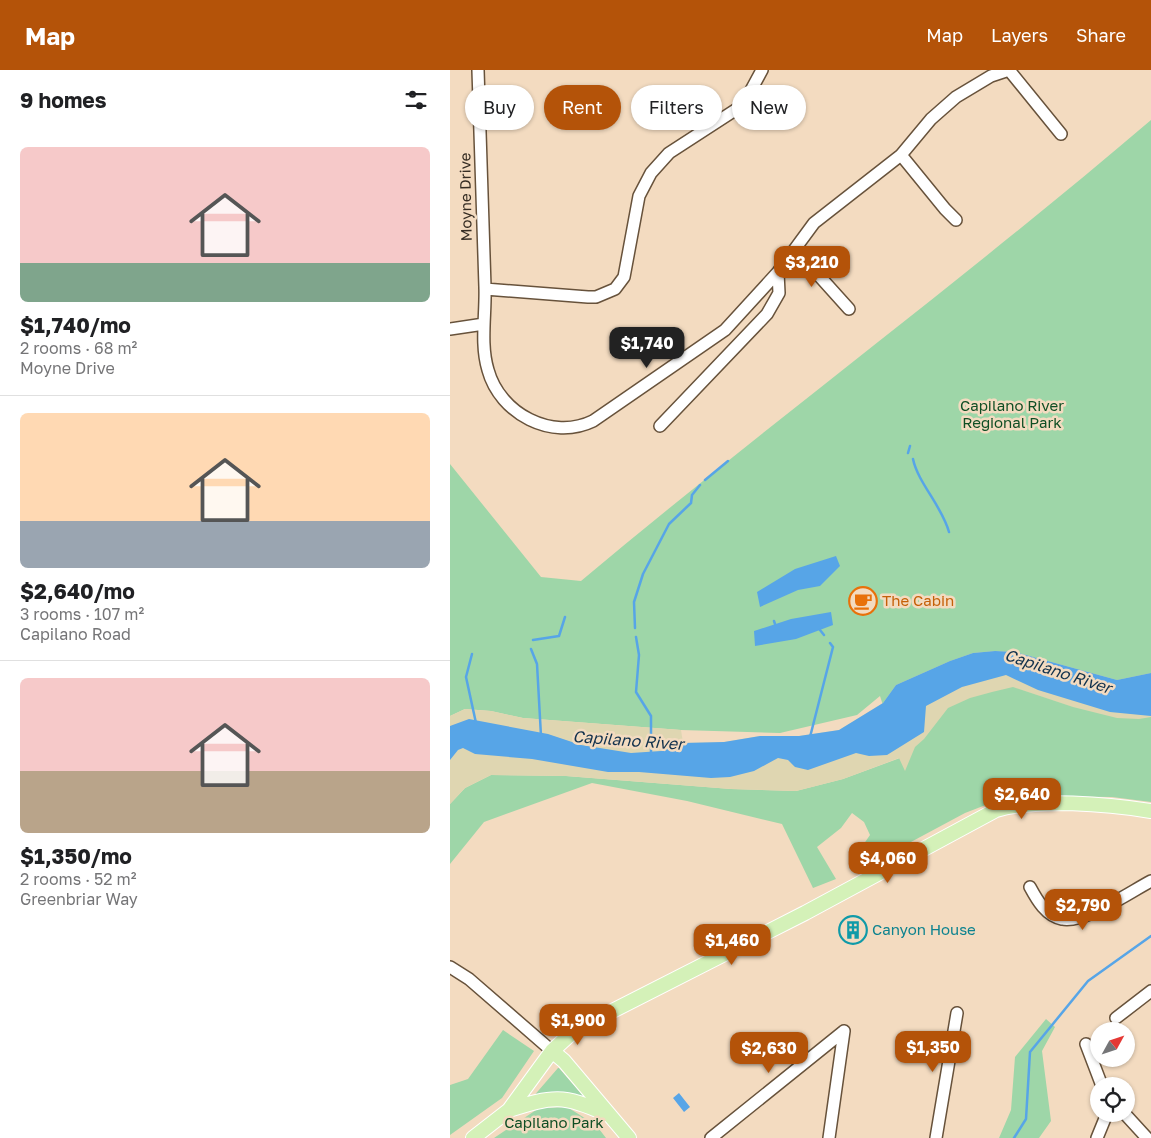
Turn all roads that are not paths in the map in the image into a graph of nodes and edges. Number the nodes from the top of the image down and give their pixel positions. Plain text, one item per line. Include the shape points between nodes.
1 (478, 70) edge
2 (762, 70) edge
3 (1061, 134) dead end
4 (901, 155) junction
5 (956, 220) dead end
6 (795, 249) junction
7 (778, 272) junction
8 (485, 289) junction
9 (850, 309) dead end
10 (484, 324) junction
11 (450, 329) edge
12 (660, 426) dead end
13 (1151, 811) edge
14 (1151, 882) edge
15 (1030, 887) dead end
16 (450, 968) edge
17 (1151, 991) edge
18 (957, 1013) dead end
19 (1116, 1018) dead end
20 (1086, 1044) dead end
21 (552, 1051) junction
22 (1099, 1077) edge
23 (509, 1110) junction
24 (609, 1115) junction
25 (1104, 1122) edge
26 (1132, 1122) edge
27 (474, 1138) edge
28 (629, 1138) edge
29 (711, 1138) edge
30 (829, 1138) edge
31 (936, 1138) edge
32 (1097, 1138) edge
33 (1147, 1138) edge

1 - 8 street, Moyne Drive
2 - 8 street via 743,105 669,153 651,173 639,196 624,277 615,289 588,297
3 - 4 street, Moyne Drive via 1009,70 991,76 956,97 931,119
4 - 5 street
4 - 6 street, Moyne Drive via 814,223
6 - 7 street, Moyne Drive
6 - 9 street
7 - 10 street, Moyne Drive via 725,330 593,421 574,428 532,421 502,398 488,371
7 - 12 street via 779,293 768,314
8 - 10 street, Moyne Drive
10 - 11 street
13 - 21 main road via 1055,804 996,810 805,913 589,1022 567,1036
14 - 15 street via 1079,919 1061,920 1046,911
16 - 21 street via 470,979
17 - 19 street
18 - 31 street
20 - 22 street
21 - 23 main road
21 - 24 main road
23 - 24 main road via 556,1098 582,1103
23 - 27 main road
24 - 28 main road
25 - 32 street
26 - 33 street
29 - 30 street via 844,1032

